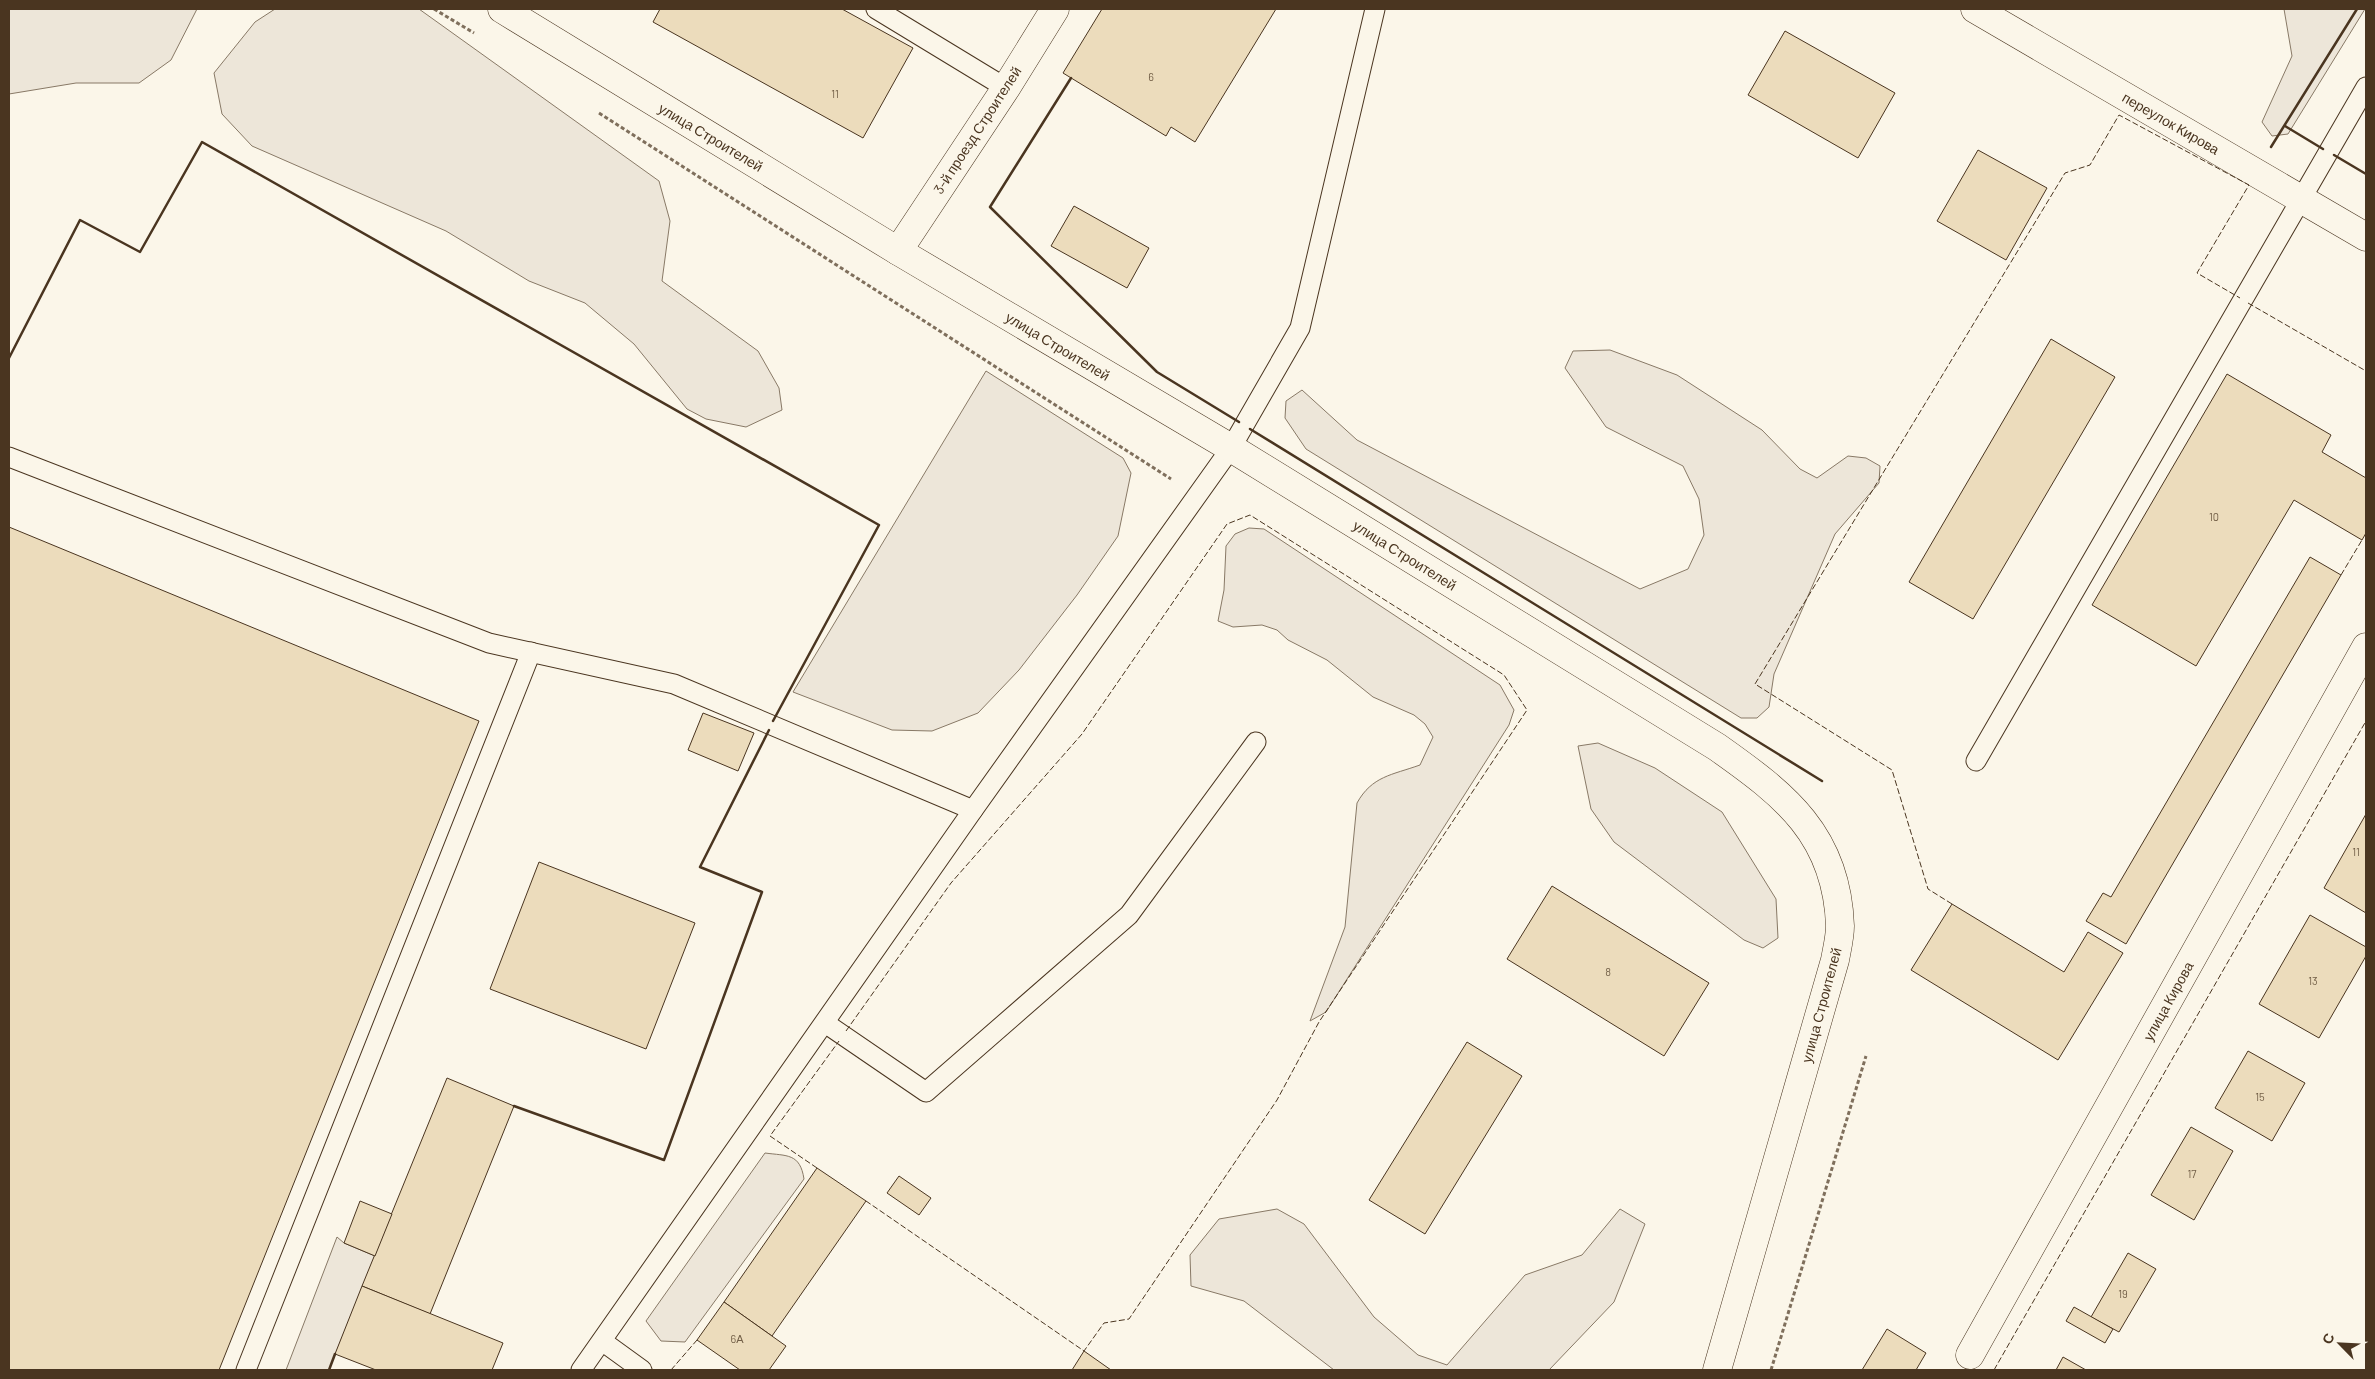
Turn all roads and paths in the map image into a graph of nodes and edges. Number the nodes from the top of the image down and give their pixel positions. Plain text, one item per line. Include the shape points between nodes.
1 (434, 9) edge
2 (502, 9) edge
3 (876, 9) edge
4 (1056, 9) edge
5 (1375, 9) edge
6 (1975, 9) edge
7 (477, 36) dead end
8 (2366, 87) edge
9 (1006, 88) junction
10 (594, 110) dead end
11 (2302, 200) junction
12 (2366, 237) edge
13 (898, 251) junction
14 (1231, 448) junction
15 (9, 457) edge
16 (1197, 496) junction
17 (2366, 648) edge
18 (531, 652) junction
19 (1256, 742) dead end
20 (1976, 761) dead end
21 (973, 810) junction
22 (825, 1023) junction
23 (1866, 1056) dead end
24 (602, 1341) junction
25 (1970, 1355) dead end
26 (246, 1370) edge
27 (581, 1370) edge
28 (642, 1370) edge
29 (1717, 1370) edge
30 (1770, 1370) edge

1 - 7 path
2 - 13 main road, улица Строителей
3 - 9 lane
4 - 9 main road, 3-й проезд Строителей
5 - 14 lane via 1300,328
6 - 11 main road, переулок Кирова
8 - 11 lane
9 - 13 main road, 3-й проезд Строителей
10 - 16 path
11 - 12 main road, переулок Кирова
11 - 20 lane
13 - 14 main road, улица Строителей
14 - 16 lane
14 - 29 main road, улица Строителей via 1716,747 1766,782 1801,816 1825,854 1835,890 1840,927 1835,960
15 - 18 lane via 489,643
16 - 21 lane
17 - 25 main road, улица Кирова
18 - 21 lane via 674,684
18 - 26 lane
19 - 22 lane via 1129,915 926,1092
21 - 22 lane
22 - 24 lane
23 - 30 path
24 - 27 lane
24 - 28 lane

